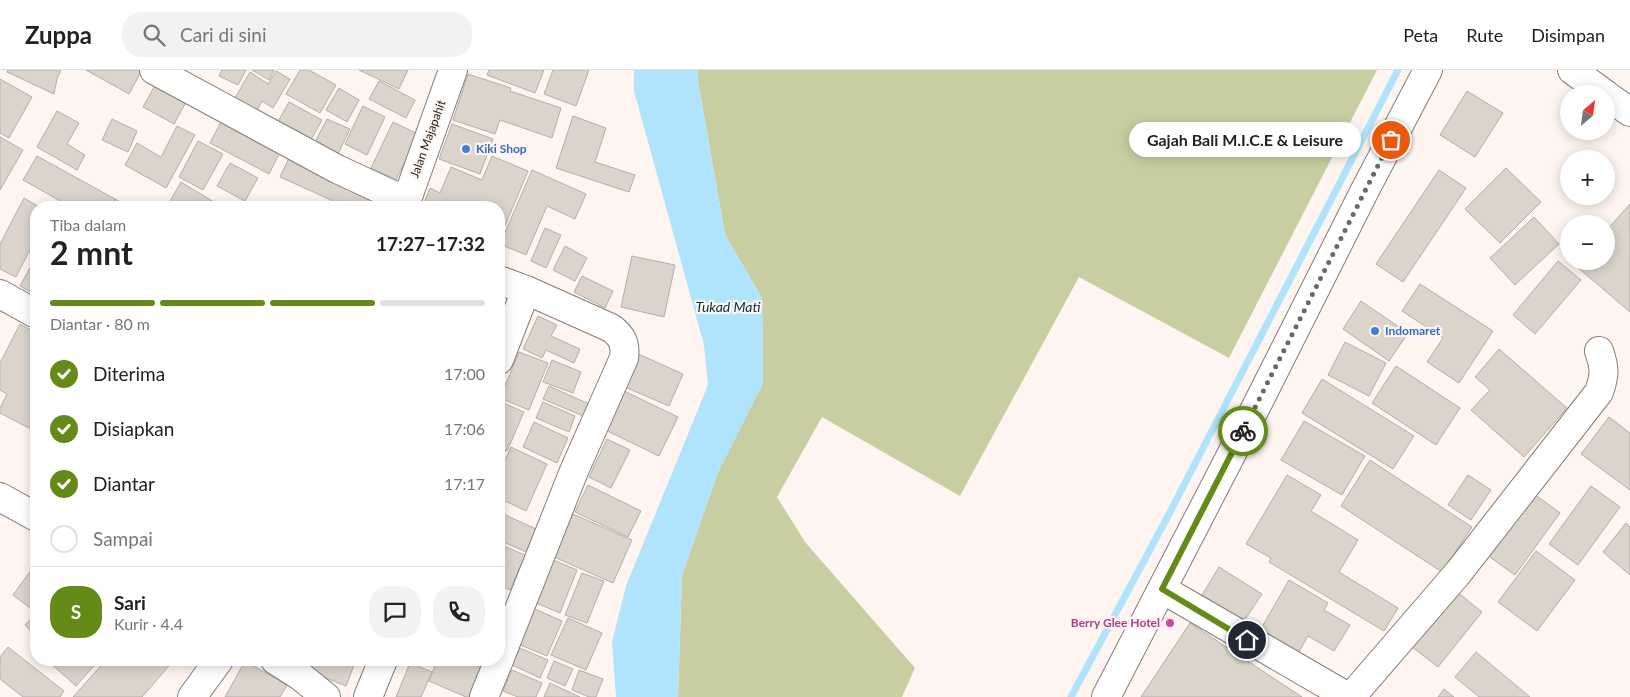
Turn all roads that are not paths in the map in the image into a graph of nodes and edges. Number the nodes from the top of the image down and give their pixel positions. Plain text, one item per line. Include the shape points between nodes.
1 (154, 70) edge
2 (453, 70) edge
3 (1428, 70) edge
4 (1572, 70) edge
5 (1593, 85) edge
6 (1615, 101) edge
7 (1630, 112) edge
8 (399, 201) edge
9 (406, 201) edge
10 (505, 282) edge
11 (526, 290) junction
12 (0, 294) edge
13 (30, 311) edge
14 (505, 344) edge
15 (1599, 351) dead end
16 (0, 497) edge
17 (30, 514) edge
18 (1162, 589) junction
19 (505, 645) edge
20 (211, 666) edge
21 (284, 666) edge
22 (381, 666) edge
23 (497, 666) edge
24 (192, 697) edge
25 (326, 697) edge
26 (368, 697) edge
27 (484, 697) edge
28 (1106, 697) edge
29 (1349, 697) edge

1 - 8 street
2 - 9 street, Jalan Majapahit
3 - 18 street
4 - 5 street
6 - 7 street
10 - 11 street
11 - 14 street
11 - 19 street via 611,328 623,340 625,349
12 - 13 street
15 - 29 street via 1604,377 1599,392 1458,573
16 - 17 street
18 - 28 street
18 - 29 street
20 - 24 street
21 - 25 street
22 - 26 street
23 - 27 street

